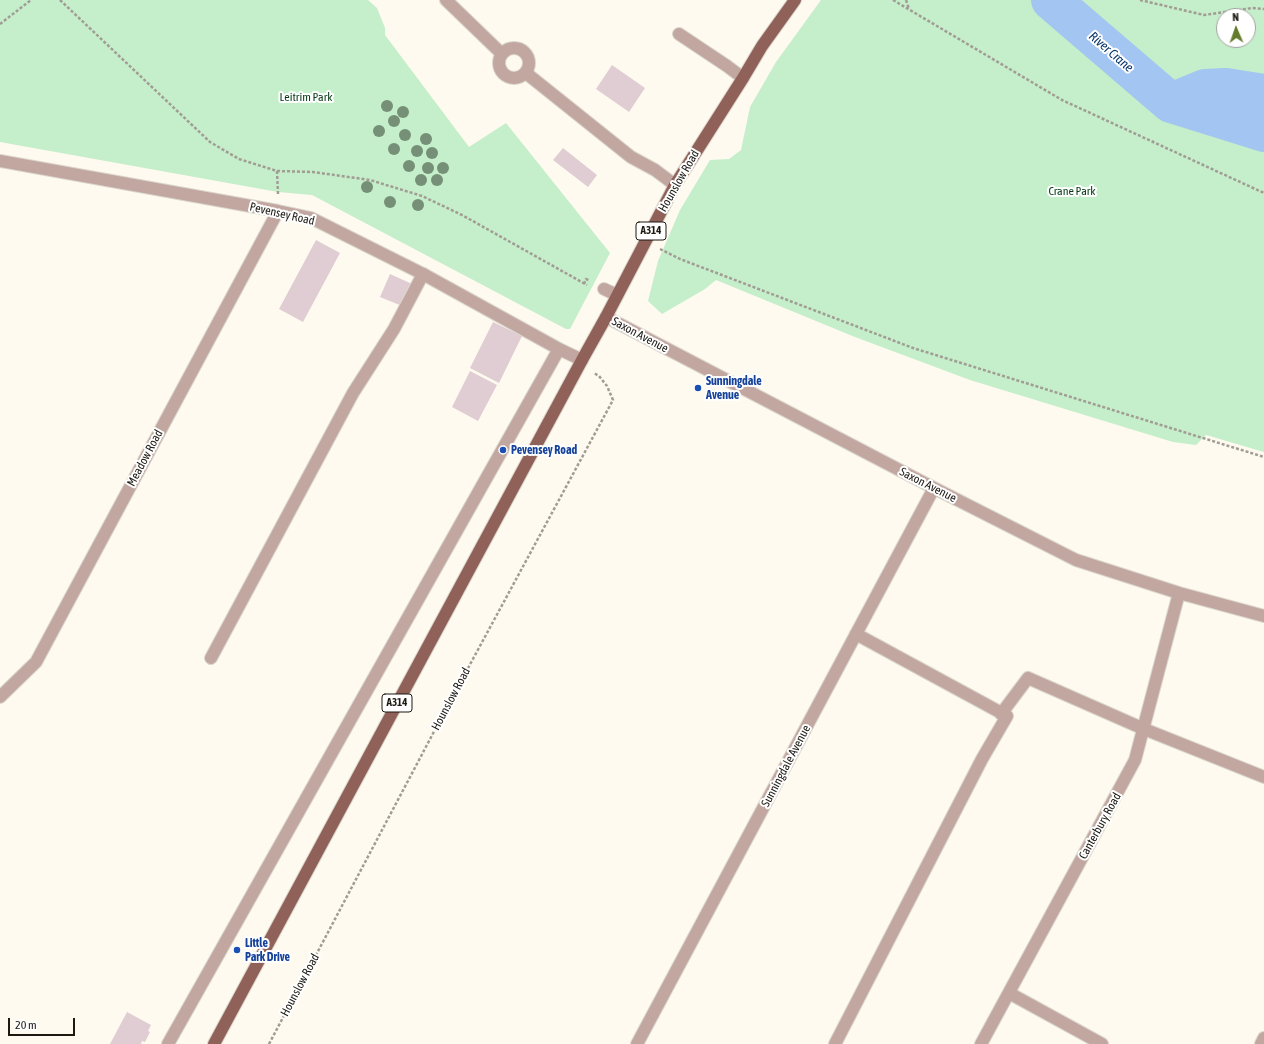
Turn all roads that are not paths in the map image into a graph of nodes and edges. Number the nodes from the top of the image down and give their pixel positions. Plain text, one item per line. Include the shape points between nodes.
1 (446, 0) edge
2 (795, 0) edge
3 (679, 34) dead end
4 (502, 54) junction
5 (526, 72) junction
6 (743, 78) junction
7 (0, 161) edge
8 (675, 185) junction
9 (278, 211) junction
10 (423, 274) junction
11 (604, 289) road end
12 (617, 295) junction
13 (606, 317) junction
14 (559, 349) junction
15 (581, 361) junction
16 (934, 488) junction
17 (1180, 593) junction
18 (1264, 616) edge
19 (856, 634) junction
20 (211, 658) dead end
21 (0, 697) edge
22 (1001, 714) junction
23 (1144, 729) junction
24 (1264, 777) edge
25 (1009, 993) junction
26 (1264, 1038) edge
27 (168, 1044) edge
28 (214, 1044) edge
29 (637, 1044) edge
30 (835, 1044) edge
31 (981, 1044) edge
32 (1102, 1044) edge
33 (1260, 1044) edge

1 - 4 street
2 - 6 main road, Hounslow Road / A314
3 - 6 street
4 - 5 street via 499,63 505,75 514,78
4 - 5 street via 510,48 524,51 530,63
5 - 8 street via 632,158 655,170
6 - 8 main road, Hounslow Road / A314
7 - 9 street, Pevensey Road
8 - 12 main road, Hounslow Road / A314
9 - 10 street, Pevensey Road via 311,218
9 - 21 street, Meadow Road via 36,662
10 - 14 street, Pevensey Road
10 - 20 street via 394,329 352,393
11 - 12 street
12 - 13 main road, Hounslow Road / A314
13 - 15 main road, Hounslow Road / A314
13 - 16 street, Saxon Avenue
14 - 15 street, Pevensey Road
14 - 27 street
15 - 28 main road, Hounslow Road / A314
16 - 17 street, Saxon Avenue via 1076,560
16 - 19 street, Sunningdale Avenue
17 - 18 street, Saxon Avenue
17 - 23 street, Canterbury Road
19 - 22 street
19 - 29 street, Sunningdale Avenue
22 - 23 street via 1028,678
22 - 30 street via 1007,716 982,759
23 - 24 street
23 - 25 street, Canterbury Road via 1135,760
25 - 31 street, Canterbury Road
25 - 32 street
26 - 33 street

